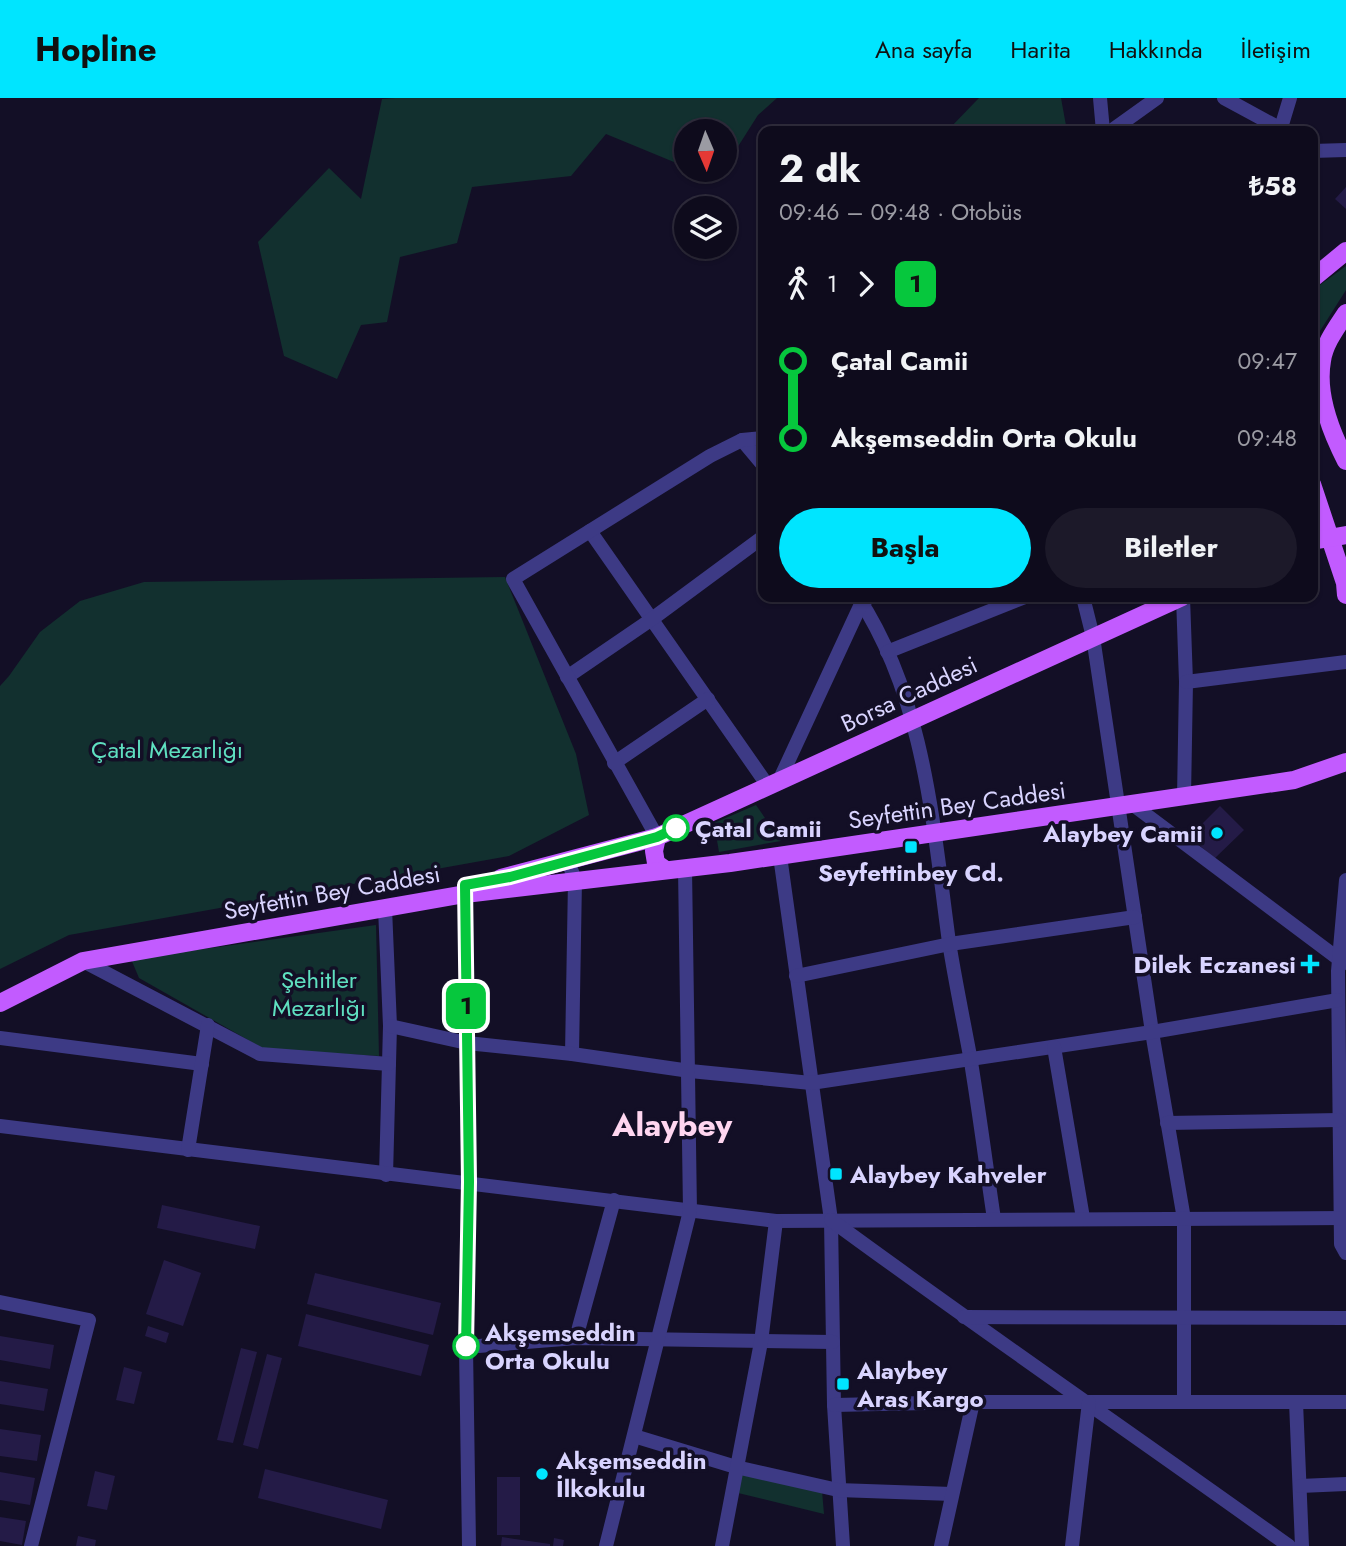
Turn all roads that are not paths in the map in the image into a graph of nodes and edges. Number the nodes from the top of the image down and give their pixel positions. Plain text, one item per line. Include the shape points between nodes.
1 (1100, 98) edge
2 (1157, 98) edge
3 (1224, 98) edge
4 (1290, 98) edge
5 (1103, 126) edge
6 (1118, 126) edge
7 (1273, 126) edge
8 (1281, 126) edge
9 (1346, 150) edge
10 (1318, 151) edge
11 (1346, 251) edge
12 (1318, 274) edge
13 (1346, 313) edge
14 (1338, 335) edge
15 (758, 438) edge
16 (742, 440) junction
17 (758, 459) edge
18 (1346, 461) edge
19 (1318, 496) edge
20 (590, 531) junction
21 (1338, 536) edge
22 (1318, 540) edge
23 (758, 541) edge
24 (1346, 595) edge
25 (862, 602) edge
26 (864, 602) edge
27 (1001, 602) edge
28 (1084, 602) edge
29 (1171, 602) edge
30 (1182, 602) edge
31 (652, 619) junction
32 (1093, 637) junction
33 (887, 652) junction
34 (1346, 662) edge
35 (567, 677) junction
36 (1186, 682) junction
37 (708, 699) junction
38 (913, 719) junction
39 (1346, 762) edge
40 (614, 763) junction
41 (773, 783) junction
42 (1184, 797) junction
43 (1126, 805) junction
44 (937, 833) junction
45 (657, 837) junction
46 (780, 856) junction
47 (568, 861) junction
48 (685, 868) junction
49 (666, 870) junction
50 (575, 880) junction
51 (1346, 880) edge
52 (465, 889) junction
53 (385, 904) junction
54 (1135, 917) junction
55 (950, 944) junction
56 (77, 958) junction
57 (1342, 963) edge
58 (796, 976) junction
59 (0, 990) edge
60 (1338, 1000) junction
61 (0, 1003) edge
62 (208, 1025) junction
63 (390, 1026) junction
64 (1152, 1032) junction
65 (0, 1038) edge
66 (467, 1043) junction
67 (1054, 1047) junction
68 (572, 1054) junction
69 (971, 1059) junction
70 (202, 1064) junction
71 (389, 1064) junction
72 (690, 1071) junction
73 (811, 1083) junction
74 (1339, 1120) junction
75 (1167, 1123) junction
76 (0, 1126) edge
77 (188, 1150) junction
78 (386, 1175) junction
79 (469, 1182) junction
80 (614, 1200) junction
81 (690, 1211) junction
82 (1083, 1218) junction
83 (1343, 1218) edge
84 (994, 1219) junction
85 (1184, 1219) junction
86 (831, 1220) junction
87 (776, 1221) junction
88 (1346, 1253) edge
89 (0, 1302) edge
90 (1185, 1316) junction
91 (964, 1317) junction
92 (1346, 1318) edge
93 (576, 1338) junction
94 (659, 1339) junction
95 (761, 1342) junction
96 (833, 1342) junction
97 (466, 1347) junction
98 (973, 1402) junction
99 (1089, 1402) junction
100 (1184, 1402) junction
101 (1296, 1402) junction
102 (1346, 1402) edge
103 (834, 1405) junction
104 (634, 1436) junction
105 (736, 1467) junction
106 (1346, 1484) edge
107 (1300, 1486) junction
108 (838, 1490) junction
109 (952, 1494) junction
110 (31, 1546) edge
111 (469, 1546) edge
112 (606, 1546) edge
113 (722, 1546) edge
114 (843, 1546) edge
115 (941, 1546) edge
116 (1072, 1546) edge
117 (1289, 1546) edge
118 (1302, 1546) edge

1 - 5 street
2 - 6 street
3 - 7 street
4 - 8 street
9 - 10 street
11 - 12 main road
13 - 14 main road
14 - 18 main road via 1322,361 1322,399
15 - 16 street
16 - 17 street
16 - 20 street via 648,492
19 - 21 main road
20 - 31 street
20 - 35 street via 513,579
21 - 22 main road
21 - 24 main road
23 - 31 street
25 - 41 street
26 - 33 street
27 - 33 street
28 - 32 street
29 - 32 main road, Borsa Caddesi
30 - 36 street
31 - 35 street
31 - 37 street
32 - 38 main road, Borsa Caddesi
32 - 43 street
33 - 38 street
34 - 36 street
35 - 40 street
36 - 42 street
37 - 40 street
37 - 41 street
38 - 41 main road, Borsa Caddesi
38 - 44 street
39 - 42 main road, Seyfettin Bey Caddesi via 1294,780
40 - 45 street
41 - 45 main road, Borsa Caddesi
42 - 43 main road, Seyfettin Bey Caddesi
43 - 44 main road, Seyfettin Bey Caddesi
43 - 54 street
43 - 57 street
44 - 46 main road, Seyfettin Bey Caddesi
44 - 55 street
45 - 47 main road, Seyfettin Bey Caddesi
45 - 49 main road via 656,863
46 - 48 main road, Seyfettin Bey Caddesi
46 - 58 street
47 - 50 street
47 - 52 main road, Seyfettin Bey Caddesi
48 - 49 main road, Seyfettin Bey Caddesi
48 - 72 street
49 - 50 main road, Seyfettin Bey Caddesi
50 - 52 main road, Seyfettin Bey Caddesi
50 - 68 street
51 - 57 street
52 - 53 main road, Seyfettin Bey Caddesi
52 - 66 street
53 - 56 main road, Seyfettin Bey Caddesi via 105,946
53 - 63 street
54 - 55 street
54 - 64 street
55 - 58 street
55 - 69 street
56 - 59 main road, Seyfettin Bey Caddesi
56 - 61 main road, Seyfettin Bey Caddesi
56 - 62 street
57 - 60 street
58 - 73 street
60 - 64 street
60 - 74 street
62 - 70 street
62 - 71 street via 260,1054
63 - 66 street
63 - 71 street
64 - 67 street
64 - 75 street
65 - 70 street
66 - 68 street
66 - 79 street
67 - 69 street
67 - 82 street
68 - 72 street
69 - 73 street
69 - 84 street
70 - 77 street
71 - 78 street
72 - 73 street
72 - 81 street
73 - 86 street
74 - 75 street
74 - 83 street
75 - 85 street
76 - 77 street
77 - 78 street
78 - 79 street
79 - 80 street
79 - 97 street
80 - 81 street
80 - 93 street
81 - 87 street
81 - 94 street
82 - 84 street
82 - 85 street
83 - 85 street
83 - 88 street via 1341,1244
84 - 86 street
85 - 90 street
86 - 87 street
86 - 91 street
86 - 96 street
87 - 95 street
89 - 110 street via 89,1321
90 - 91 street
90 - 92 street
90 - 100 street
91 - 99 street
93 - 94 street
93 - 97 street
94 - 95 street
94 - 104 street
95 - 96 street
95 - 105 street
96 - 103 street
97 - 111 street
98 - 99 street
98 - 103 street
98 - 109 street
99 - 100 street
99 - 116 street
99 - 117 street
100 - 101 street
101 - 102 street
101 - 107 street
103 - 108 street
104 - 105 street
104 - 112 street
105 - 108 street
105 - 113 street
106 - 107 street
107 - 118 street
108 - 109 street
108 - 114 street
109 - 115 street

